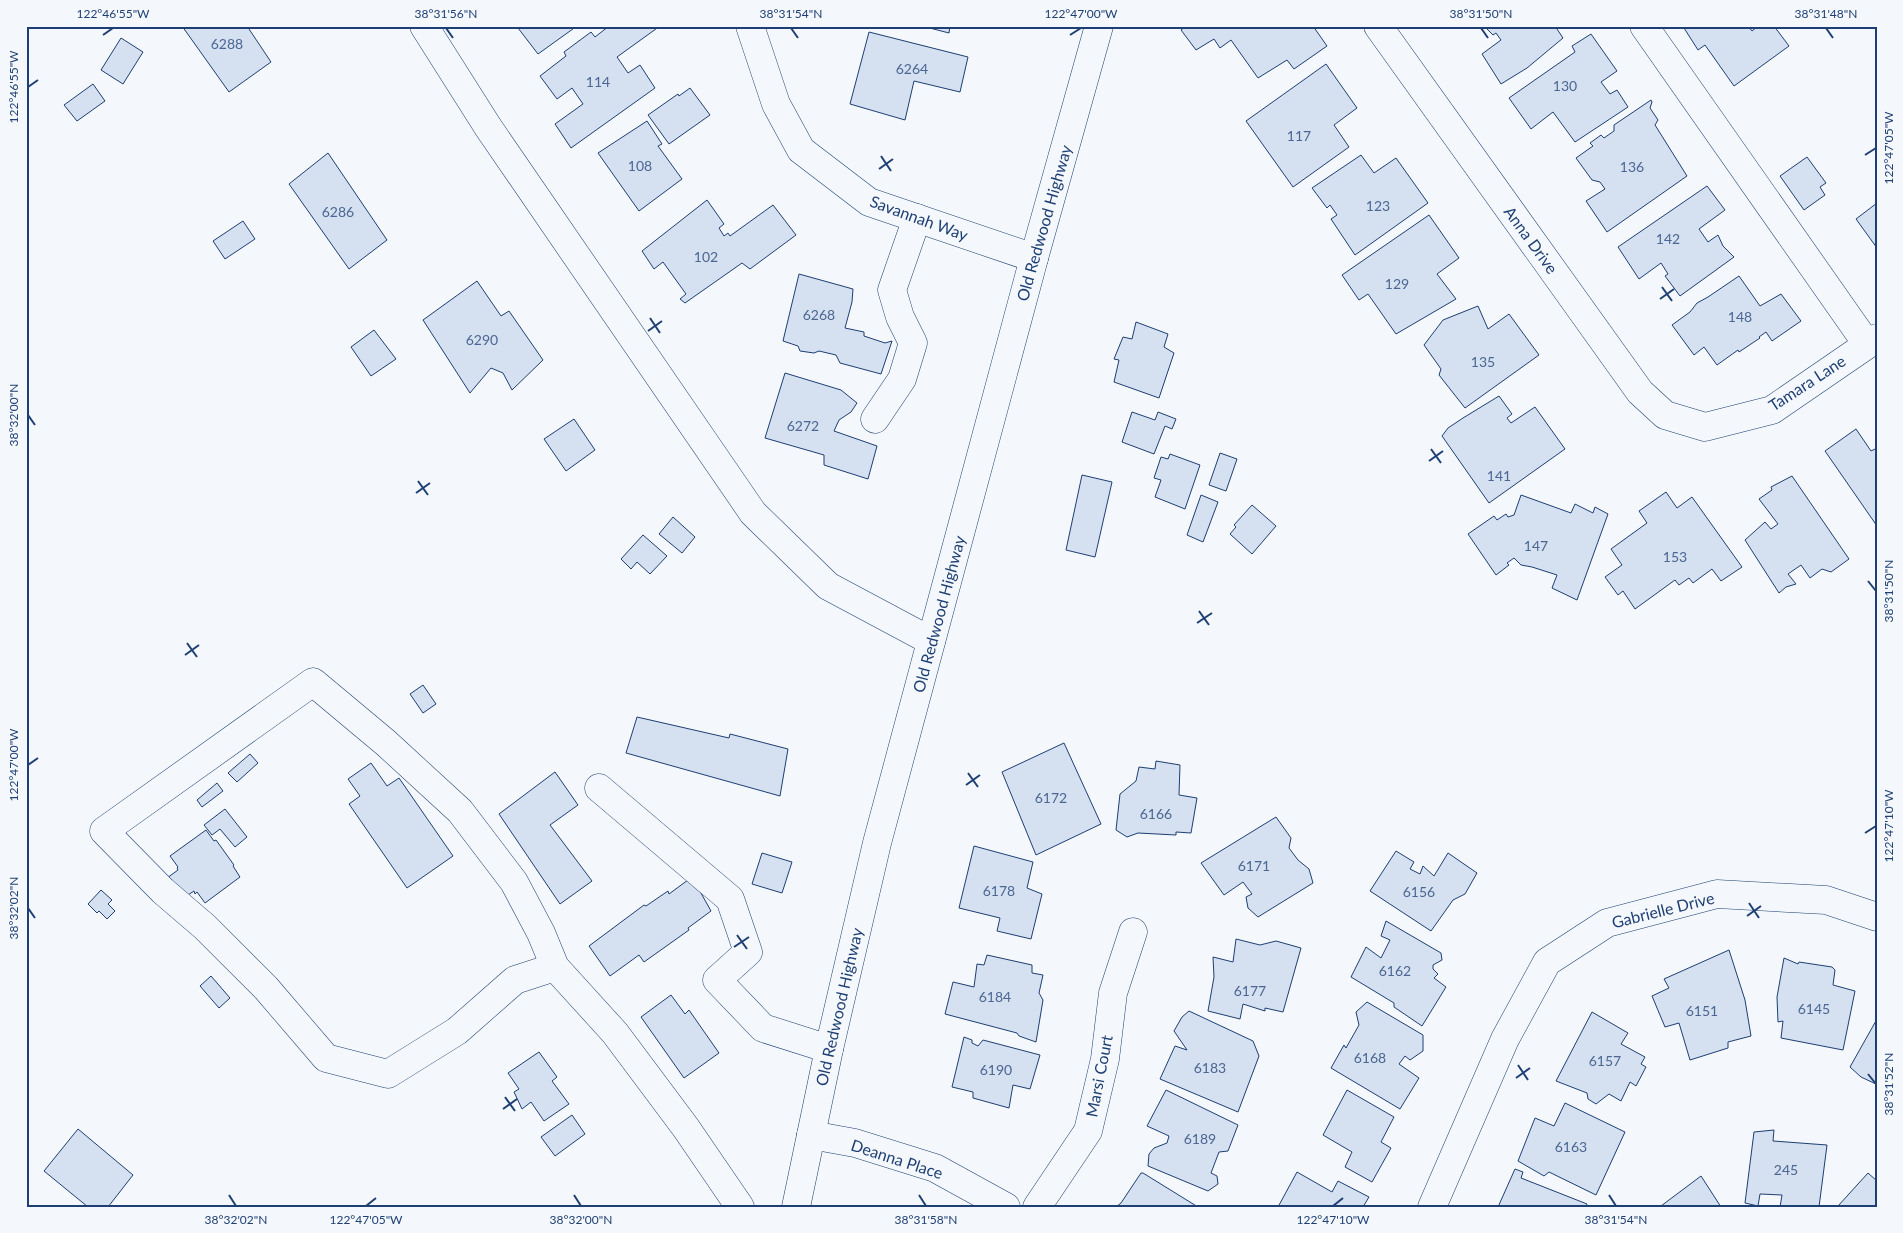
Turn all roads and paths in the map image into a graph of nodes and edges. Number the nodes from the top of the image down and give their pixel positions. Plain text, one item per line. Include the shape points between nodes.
1 (424, 26) edge
2 (750, 26) edge
3 (1100, 26) edge
4 (1378, 26) edge
5 (1644, 26) edge
6 (917, 218) junction
7 (1034, 258) junction
8 (1872, 341) edge
9 (875, 419) dead end
10 (1704, 427) joint
11 (931, 642) junction
12 (599, 788) dead end
13 (1877, 918) edge
14 (1133, 932) dead end
15 (555, 966) junction
16 (828, 1049) junction
17 (811, 1135) junction
18 (740, 1207) edge
19 (796, 1207) edge
20 (1006, 1207) edge
21 (1036, 1207) edge
22 (1432, 1207) edge

1 - 11 street via 488,127 752,513 828,586
2 - 6 street, Savannah Way via 776,104 801,150 868,202
3 - 7 street, Old Redwood Highway
4 - 10 street, Anna Drive via 1640,392 1665,415
5 - 8 street
6 - 7 street, Savannah Way
6 - 9 street via 892,290 913,344 902,379
7 - 11 street, Old Redwood Highway
8 - 10 street, Tamara Lane via 1772,410
11 - 16 street, Old Redwood Highway via 877,843
12 - 16 street via 730,899 748,952 717,980 763,1028
13 - 22 street, Gabrielle Drive via 1826,900 1717,894 1607,922 1547,962 1505,1039
14 - 21 street, Marsi Court via 1113,993 1105,1059 1088,1130
15 - 15 street via 515,980 457,1031 388,1074 326,1058 266,988 104,831 313,682 460,811 514,882
15 - 18 street via 616,1033
16 - 17 street, Old Redwood Highway
17 - 19 street, Old Redwood Highway
17 - 20 street, Deanna Place via 856,1143 935,1168

